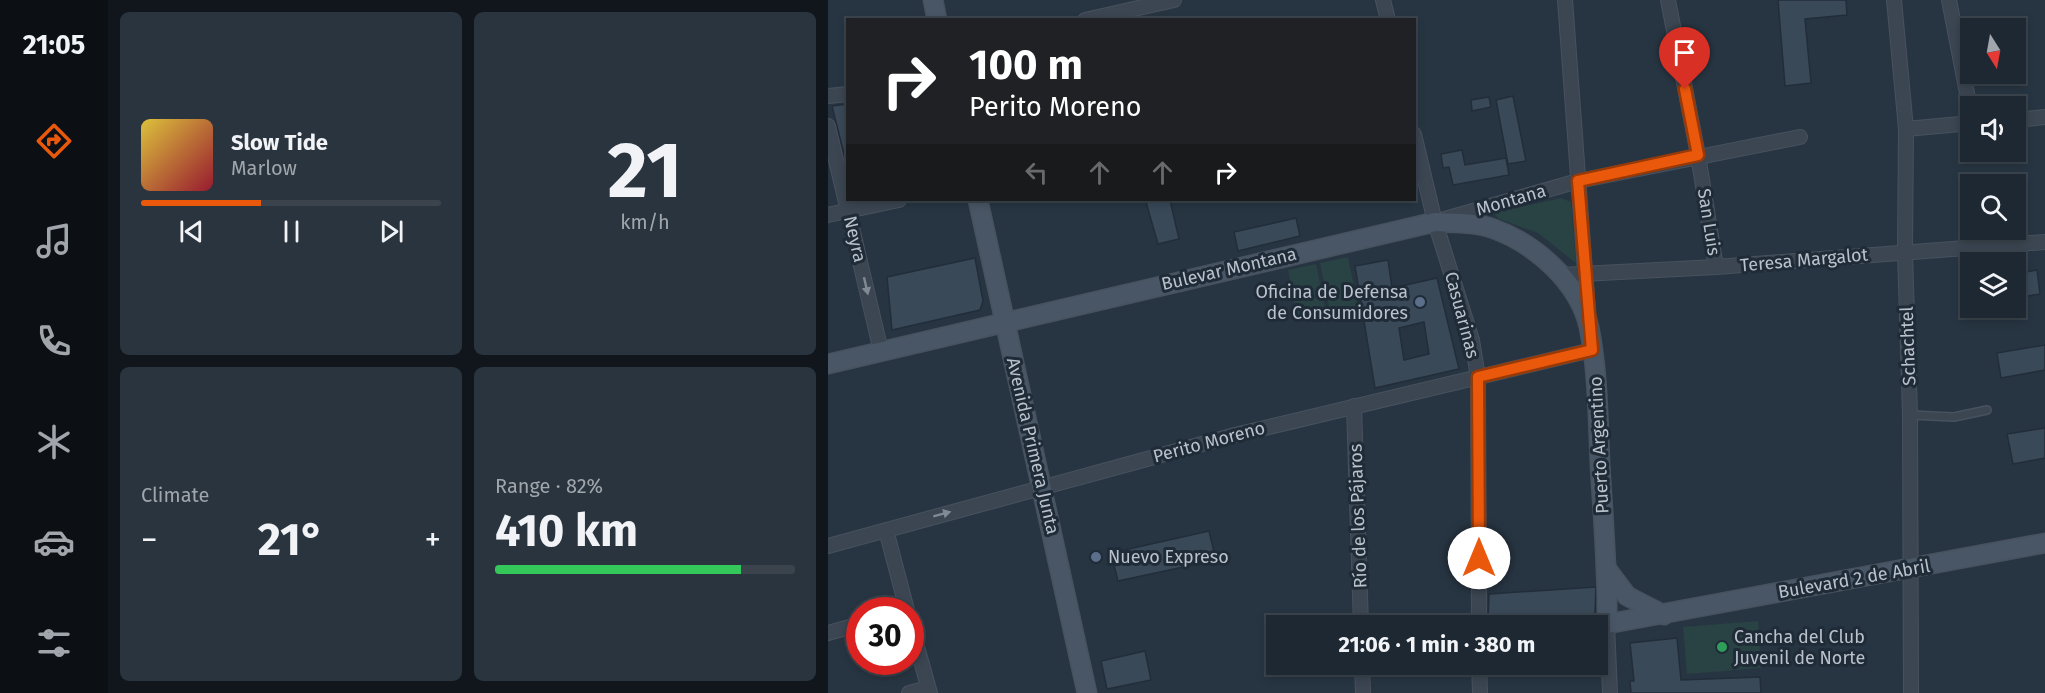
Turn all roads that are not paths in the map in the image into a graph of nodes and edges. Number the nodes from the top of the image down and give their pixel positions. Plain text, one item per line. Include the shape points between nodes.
1 (933, 0) edge
2 (1174, 0) edge
3 (1383, 0) edge
4 (1565, 0) edge
5 (1668, 0) edge
6 (1894, 0) edge
7 (1949, 0) edge
8 (937, 18) edge
9 (1094, 18) edge
10 (1388, 18) edge
11 (846, 94) edge
12 (828, 96) edge
13 (1968, 96) edge
14 (2045, 117) edge
15 (2026, 119) edge
16 (1960, 124) edge
17 (828, 126) edge
18 (1906, 129) junction
19 (1800, 137) dead end
20 (1416, 142) edge
21 (1698, 155) junction
22 (1578, 181) junction
23 (893, 201) edge
24 (978, 201) edge
25 (848, 211) junction
26 (828, 216) edge
27 (1435, 222) junction
28 (2045, 242) edge
29 (1905, 252) junction
30 (1716, 267) junction
31 (1562, 275) junction
32 (1584, 275) junction
33 (1005, 323) junction
34 (1589, 326) junction
35 (1592, 350) junction
36 (882, 351) junction
37 (828, 364) edge
38 (1478, 377) junction
39 (1354, 406) junction
40 (1986, 410) dead end
41 (1910, 415) junction
42 (1043, 487) junction
43 (886, 530) junction
44 (2045, 543) edge
45 (828, 546) edge
46 (1605, 566) junction
47 (1911, 568) junction
48 (904, 597) edge
49 (1607, 604) junction
50 (1633, 606) junction
51 (1361, 615) edge
52 (1479, 615) edge
53 (1607, 615) edge
54 (1608, 623) edge
55 (846, 628) edge
56 (828, 633) edge
57 (1608, 647) edge
58 (924, 672) edge
59 (1362, 675) edge
60 (1479, 675) edge
61 (929, 690) edge
62 (909, 693) edge
63 (1087, 693) edge
64 (1363, 693) edge
65 (1480, 693) edge
66 (1610, 693) edge
67 (1911, 693) edge

1 - 8 main road
2 - 9 street
3 - 10 street
4 - 22 street, Puerto Argentino
5 - 21 street, San Luis
6 - 18 street, Schachtel
7 - 13 street
11 - 12 street
14 - 15 street
16 - 18 street
17 - 25 street, Neyra
18 - 29 street, Schachtel
19 - 21 street, Montana
20 - 27 street, Casuarinas
21 - 22 street, Montana
21 - 30 street, San Luis
22 - 27 street, Montana
22 - 32 street, Puerto Argentino
23 - 25 street
24 - 33 main road, Avenida Primera Junta
25 - 26 street
25 -> 36 street, Neyra
27 - 31 main road, Bulevar Montana via 1493,228 1536,253
27 - 33 main road, Bulevar Montana
27 - 38 street, Casuarinas via 1472,340
28 - 29 street, Teresa Margalot
29 - 30 street, Teresa Margalot
29 - 41 street, Schachtel
30 - 32 street, Teresa Margalot
31 - 32 street, Teresa Margalot
31 - 34 main road, Bulevar Montana
32 - 34 street, Puerto Argentino
33 - 36 main road, Bulevar Montana
33 - 42 main road, Avenida Primera Junta
34 - 35 main road, Puerto Argentino
35 - 38 street, Perito Moreno
35 - 46 main road, Puerto Argentino via 1597,383
36 - 37 main road, Bulevar Montana
38 - 39 street, Perito Moreno
38 - 52 street, Casuarinas
39 - 42 street, Perito Moreno
39 - 51 street, Río de los Pájaros
40 - 41 lane via 1954,417
41 - 47 street, Schachtel
43 -> 42 street, Perito Moreno
42 - 63 main road, Avenida Primera Junta
43 - 45 street, Perito Moreno
43 - 48 street
44 - 47 main road, Bulevard 2 de Abril
46 - 49 main road, Puerto Argentino
46 - 50 main road
47 - 50 main road, Bulevard 2 de Abril via 1664,615
47 - 67 street, Schachtel
49 - 50 main road via 1618,596
49 - 53 main road, Puerto Argentino
50 - 54 main road
55 - 56 street
57 - 66 street
58 - 61 street
59 - 64 street
60 - 65 street
61 - 62 street

